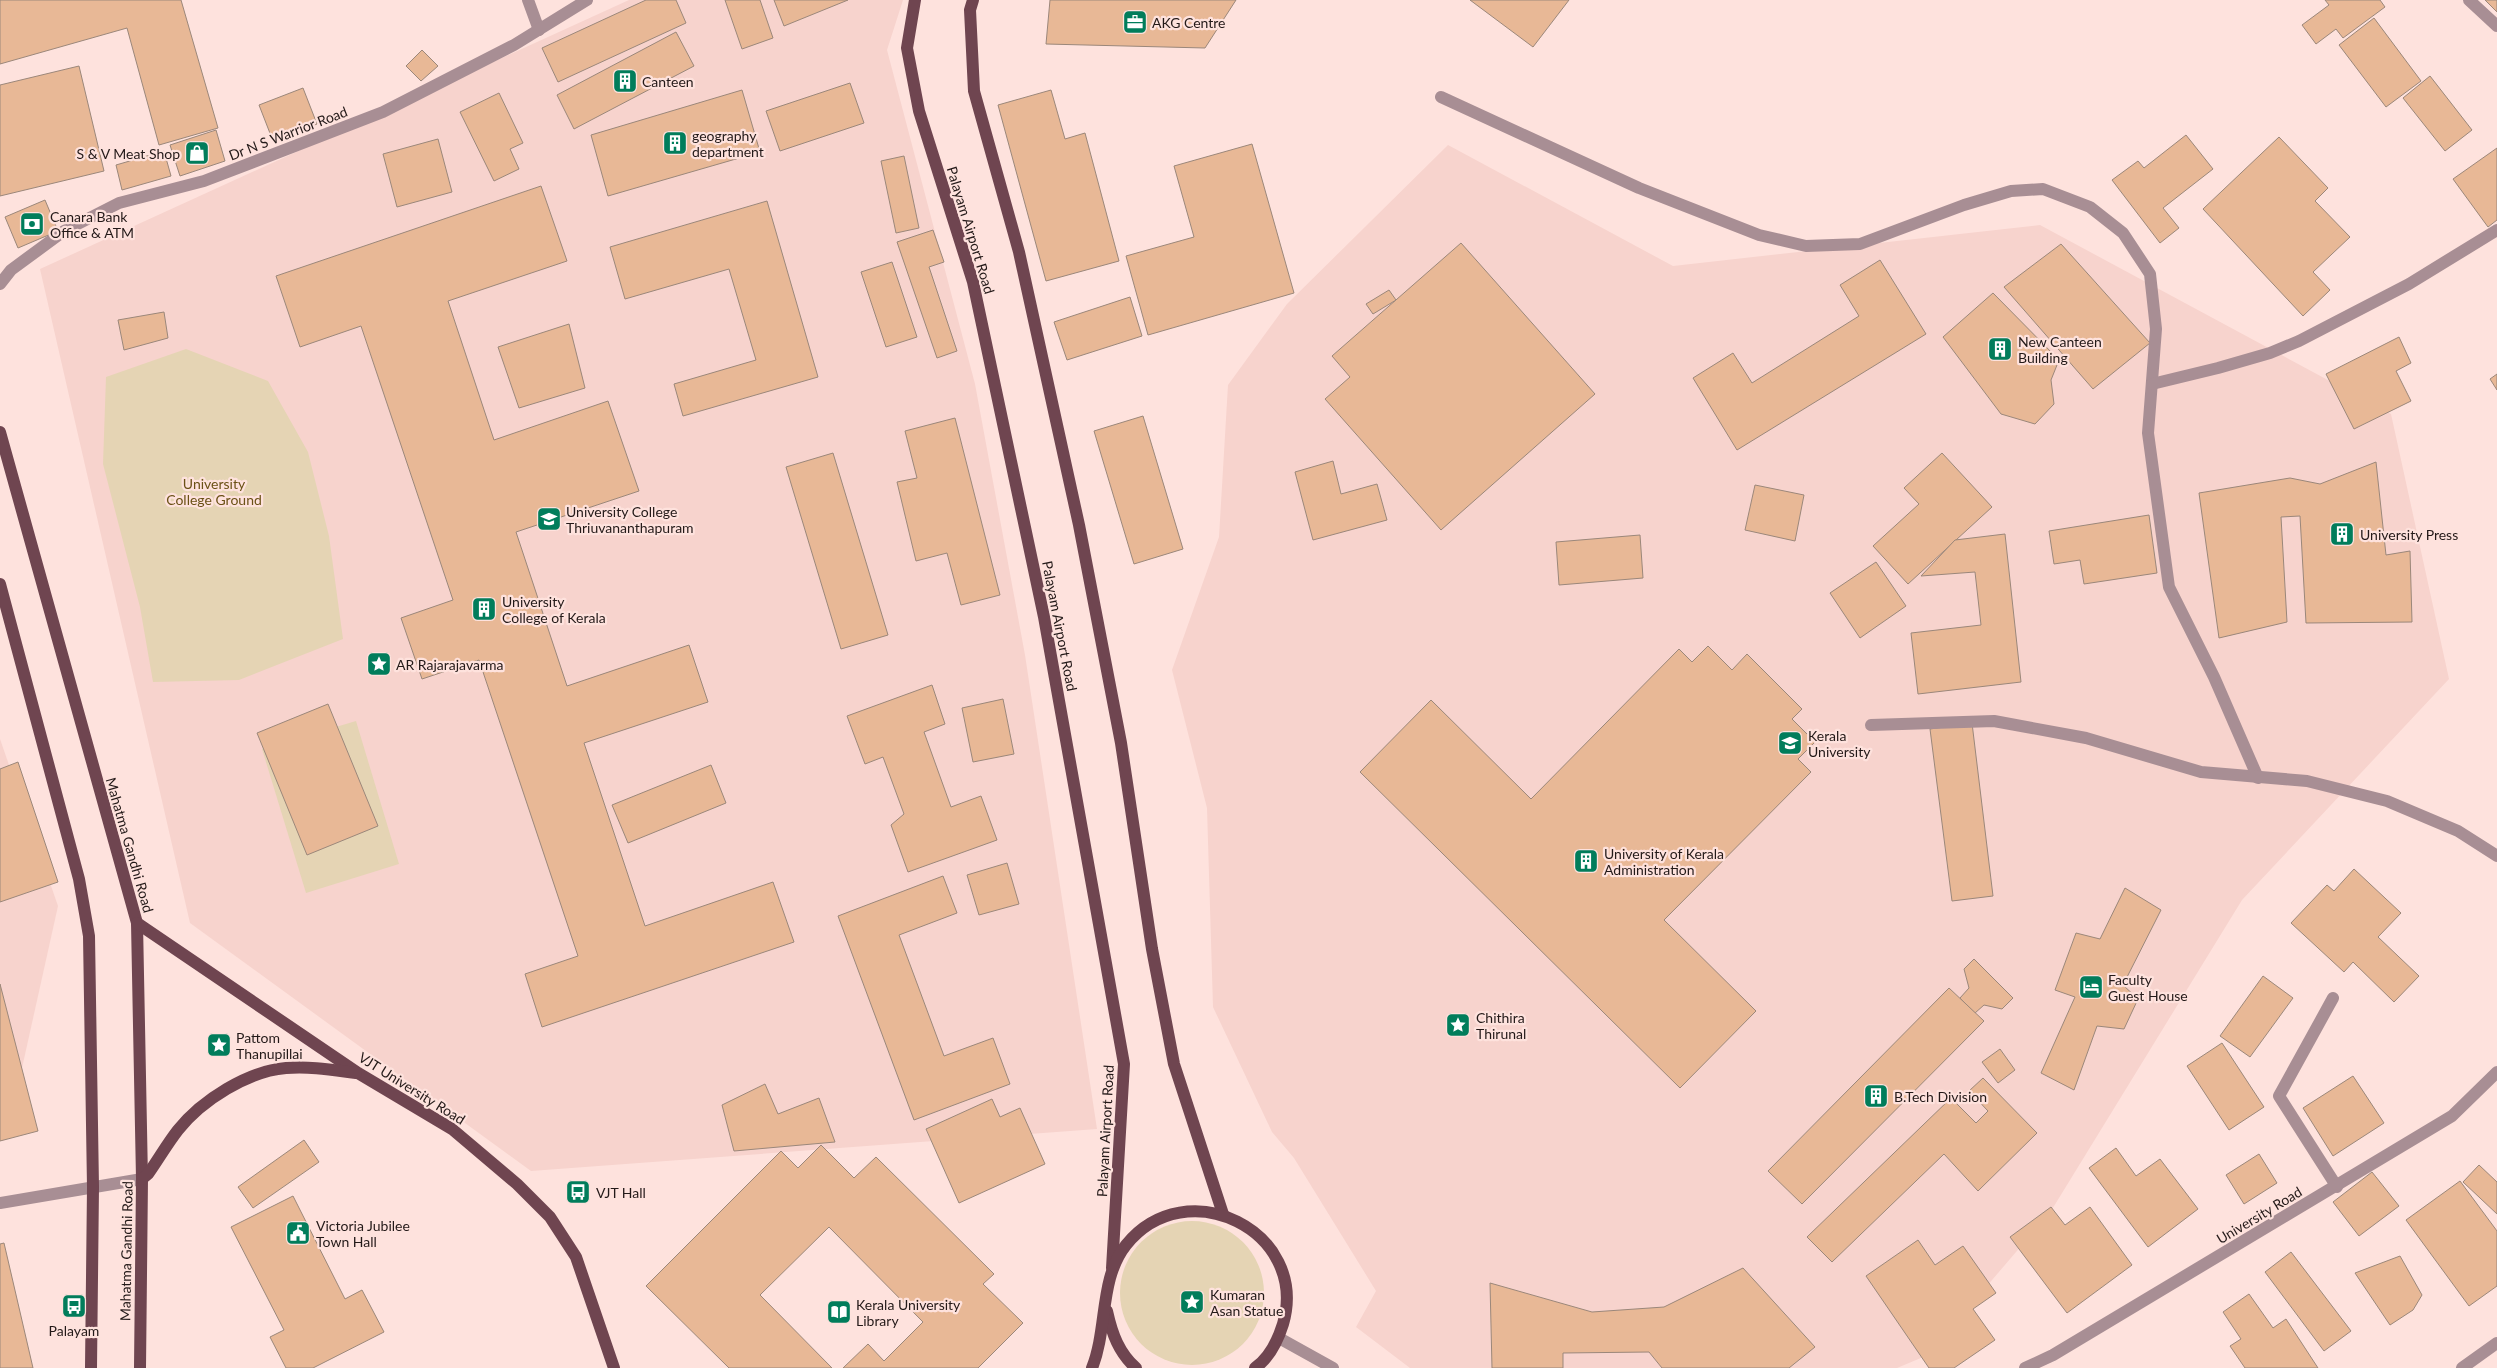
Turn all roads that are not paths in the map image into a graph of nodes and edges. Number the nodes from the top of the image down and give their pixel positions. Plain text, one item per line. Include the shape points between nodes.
1 (528, 0) edge
2 (586, 0) edge
3 (915, 0) edge
4 (973, 0) edge
5 (2468, 0) edge
6 (2497, 25) edge
7 (539, 30) junction
8 (1441, 97) dead end
9 (2497, 230) edge
10 (0, 284) edge
11 (2152, 384) junction
12 (0, 432) edge
13 (0, 584) edge
14 (1871, 725) dead end
15 (2258, 778) junction
16 (2497, 856) edge
17 (136, 923) junction
18 (2333, 998) dead end
19 (2497, 1072) edge
20 (358, 1073) junction
21 (142, 1179) junction
22 (93, 1187) junction
23 (2337, 1187) junction
24 (0, 1203) edge
25 (1223, 1214) junction
26 (1112, 1268) junction
27 (1106, 1307) junction
28 (1279, 1338) junction
29 (2497, 1343) edge
30 (91, 1368) edge
31 (140, 1368) edge
32 (614, 1368) edge
33 (1092, 1368) edge
34 (1136, 1368) edge
35 (1255, 1368) edge
36 (1332, 1368) edge
37 (2025, 1368) edge
38 (2462, 1368) edge

1 - 7 street
2 - 7 street, Dr N S Warrior Road
3 - 26 main road, Palayam Airport Road via 907,48 919,110 977,301 1044,617 1124,1064
4 - 25 main road via 970,10 974,91 1019,252 1079,525 1121,743 1152,949 1174,1064
5 - 6 street
7 - 10 street, Dr N S Warrior Road via 383,112 204,181 120,203 64,231 11,270
8 - 11 street via 1639,188 1759,235 1806,246 1860,244 2011,191 2043,189 2090,207 2123,233 2150,274 2156,329
9 - 11 street via 2409,284 2299,341 2270,353
11 - 15 street via 2148,433 2169,587 2214,677
12 - 17 main road, Mahatma Gandhi Road
13 - 22 main road via 79,879 89,936
14 - 15 street via 1994,721 2086,738 2200,772
15 - 16 street via 2307,781 2387,801 2458,831
17 - 20 main road, VJT University Road
17 - 21 main road, Mahatma Gandhi Road
18 - 23 street via 2279,1096
19 - 23 street, University Road via 2452,1116
20 - 21 main road via 284,1068 242,1080 205,1104 179,1129
20 - 32 main road, VJT University Road via 452,1129 518,1184 550,1217 576,1257
21 - 22 street
21 - 31 main road, Mahatma Gandhi Road
22 - 24 street
22 - 30 main road
23 - 37 street, University Road via 2053,1355
25 - 26 main road via 1196,1210 1170,1215 1146,1226 1126,1245
25 - 28 main road via 1243,1223 1262,1238 1277,1260 1286,1285 1287,1312
26 - 27 main road
27 - 33 main road
27 - 34 main road via 1112,1335 1127,1360
28 - 35 main road
28 - 36 street
29 - 38 street

